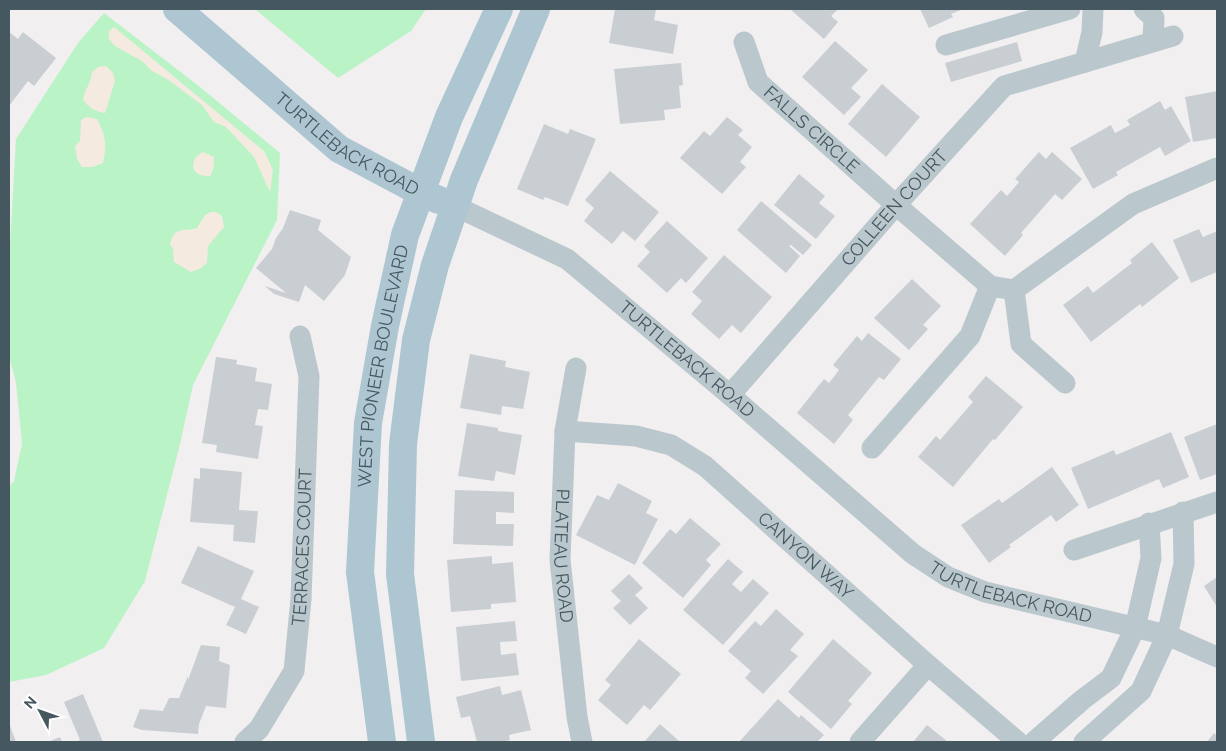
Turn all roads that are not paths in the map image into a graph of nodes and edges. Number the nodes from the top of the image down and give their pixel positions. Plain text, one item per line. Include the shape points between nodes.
1 (177, 9) edge
2 (499, 9) edge
3 (536, 9) edge
4 (1070, 9) edge
5 (1093, 9) edge
6 (1144, 9) edge
7 (744, 42) dead end
8 (946, 45) dead end
9 (1085, 62) junction
10 (1217, 168) edge
11 (422, 193) junction
12 (896, 205) junction
13 (455, 206) junction
14 (990, 286) junction
15 (1014, 290) junction
16 (300, 336) dead end
17 (576, 368) dead end
18 (1064, 383) dead end
19 (730, 395) junction
20 (565, 430) junction
21 (872, 448) dead end
22 (1217, 502) edge
23 (1183, 512) junction
24 (1149, 523) junction
25 (1074, 550) dead end
26 (1135, 628) junction
27 (1167, 635) junction
28 (1217, 657) edge
29 (928, 664) junction
30 (245, 742) edge
31 (382, 742) edge
32 (421, 742) edge
33 (582, 742) edge
34 (860, 742) edge
35 (1018, 742) edge
36 (1034, 742) edge
37 (1084, 742) edge

1 - 11 main road, TURTLEBACK ROAD via 340,148
2 - 11 main road, WEST PIONEER BOULEVARD via 449,117
3 - 13 main road, WEST PIONEER BOULEVARD
4 - 8 street
5 - 9 street
6 - 9 street, COLLEEN COURT via 1154,18 1163,38
7 - 12 street, FALLS CIRCLE via 758,82
9 - 12 street, COLLEEN COURT via 1004,86
10 - 15 street via 1133,204
11 - 13 main road, TURTLEBACK ROAD
11 - 31 main road, WEST PIONEER BOULEVARD via 405,234 368,423 360,572
12 - 14 street, FALLS CIRCLE
12 - 19 street, COLLEEN COURT
13 - 19 street, TURTLEBACK ROAD via 567,259
13 - 32 main road, WEST PIONEER BOULEVARD via 435,265 416,340 403,444 400,574
14 - 15 street
14 - 21 street via 970,336
15 - 18 street via 1021,344
16 - 30 street, TERRACES COURT via 309,376 301,599 294,671 259,729
17 - 20 street, PLATEAU ROAD
19 - 26 street, TURTLEBACK ROAD via 913,554 948,577 985,592
20 - 29 street, CANYON WAY via 636,436 671,445 704,466
20 - 33 street, PLATEAU ROAD via 560,560
22 - 23 street
23 - 24 street
23 - 27 street via 1184,564
24 - 25 street
24 - 26 street via 1152,558
26 - 27 street, TURTLEBACK ROAD
26 - 36 street via 1111,678
27 - 28 street, TURTLEBACK ROAD
27 - 37 street via 1141,692
29 - 34 street
29 - 35 street, CANYON WAY

